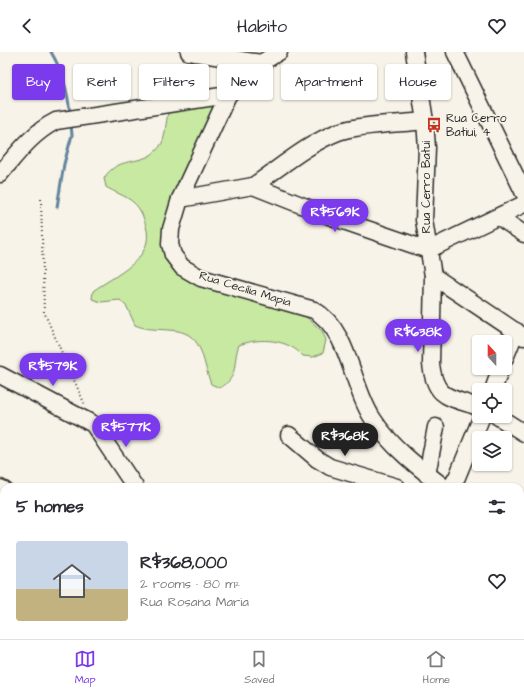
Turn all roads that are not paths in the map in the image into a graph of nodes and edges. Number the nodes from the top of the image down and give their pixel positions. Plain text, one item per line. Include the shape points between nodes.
1 (189, 52) edge
2 (279, 52) edge
3 (414, 52) edge
4 (455, 52) edge
5 (262, 63) joint
6 (217, 97) edge
7 (226, 100) edge
8 (425, 121) junction
9 (0, 174) edge
10 (252, 186) junction
11 (524, 193) edge
12 (180, 199) junction
13 (524, 204) edge
14 (499, 217) junction
15 (524, 234) edge
16 (428, 250) junction
17 (433, 276) junction
18 (520, 334) edge
19 (512, 347) edge
20 (0, 375) edge
21 (472, 405) edge
22 (479, 423) edge
23 (508, 423) edge
24 (436, 427) dead end
25 (524, 433) edge
26 (289, 436) dead end
27 (427, 475) junction
28 (132, 483) edge
29 (384, 483) edge
30 (438, 483) edge
31 (453, 483) edge

1 - 5 street
2 - 5 street, Rua Cecília Mapia
3 - 8 street, Rua Cerro Batui
4 - 11 street
6 - 9 street via 56,121 42,128 29,140
7 - 12 street, Rua Cecília Mapia
8 - 10 street via 338,132 315,144
8 - 16 street, Rua Cerro Batui via 427,148 424,220
10 - 12 street
10 - 16 street via 328,216
12 - 27 street, Rua Cecília Mapia via 170,229 170,244 173,255 182,267 201,278 314,310 324,316 339,336 361,397 373,419 387,438
13 - 14 street
14 - 15 street
14 - 16 street
16 - 17 street, Rua Cerro Batui
17 - 18 street
17 - 21 street, Rua Cerro Batui via 433,378 437,388 446,396
18 - 19 street
20 - 28 street via 93,424
22 - 31 street
23 - 25 street
24 - 27 street
26 - 29 street via 330,467
27 - 30 street, Rua Cecília Mapia

